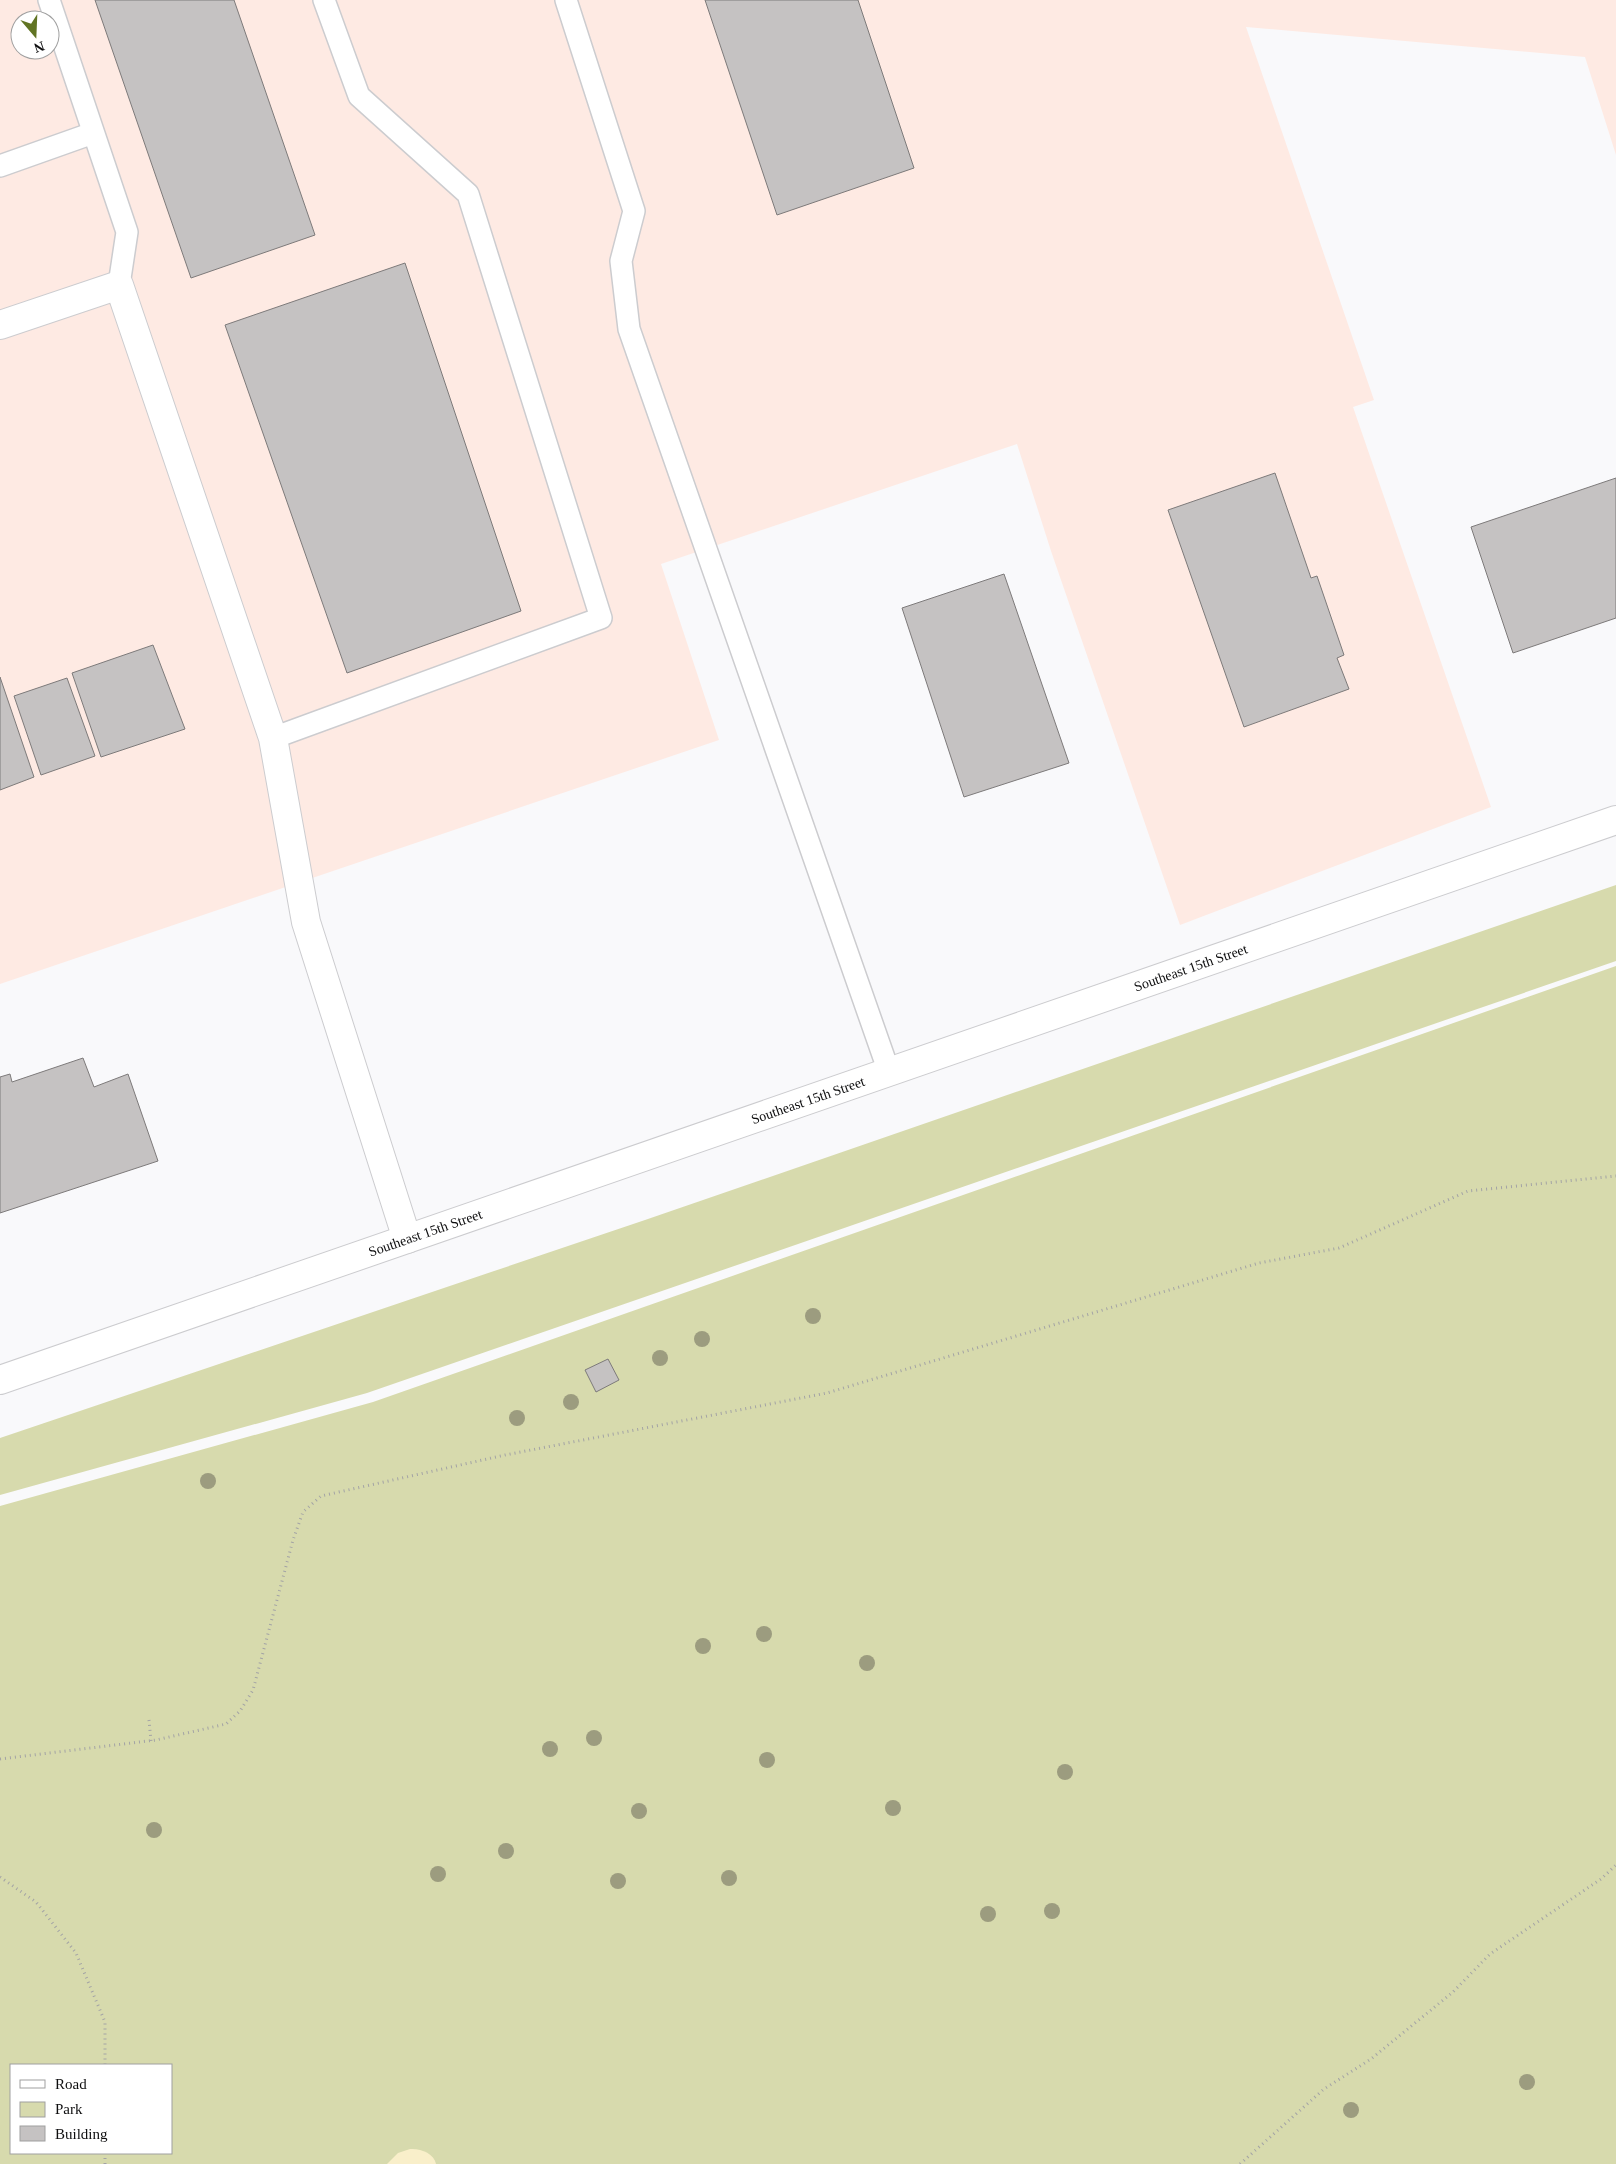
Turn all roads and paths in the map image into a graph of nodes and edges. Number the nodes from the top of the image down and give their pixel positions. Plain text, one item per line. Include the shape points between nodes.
1 (49, 0) edge
2 (324, 0) edge
3 (566, 0) edge
4 (94, 133) junction
5 (0, 166) edge
6 (119, 285) junction
7 (0, 325) edge
8 (273, 738) junction
9 (1616, 820) edge
10 (889, 1072) junction
11 (1616, 1176) edge
12 (407, 1239) junction
13 (0, 1380) edge
14 (149, 1720) dead end
15 (151, 1741) junction
16 (0, 1759) edge
17 (1616, 1865) edge
18 (0, 1877) edge
19 (105, 2064) edge
20 (1240, 2164) edge

1 - 4 lane
2 - 8 lane via 359,96 468,194 601,618
3 - 10 lane via 634,211 621,261 629,329
4 - 5 lane
4 - 6 lane via 127,232
6 - 7 main road
6 - 8 main road
8 - 12 main road via 306,922
9 - 10 main road, Southeast 15th Street
10 - 12 main road, Southeast 15th Street
11 - 15 path via 1468,1191 1339,1248 1259,1263 827,1394 505,1455 321,1496 303,1512 252,1690 240,1711 226,1724
12 - 13 main road, Southeast 15th Street
14 - 15 path
15 - 16 path
17 - 20 path via 1601,1879 1490,1954 1453,1992 1371,2059 1324,2089
18 - 19 path via 36,1902 76,1953 105,2022

